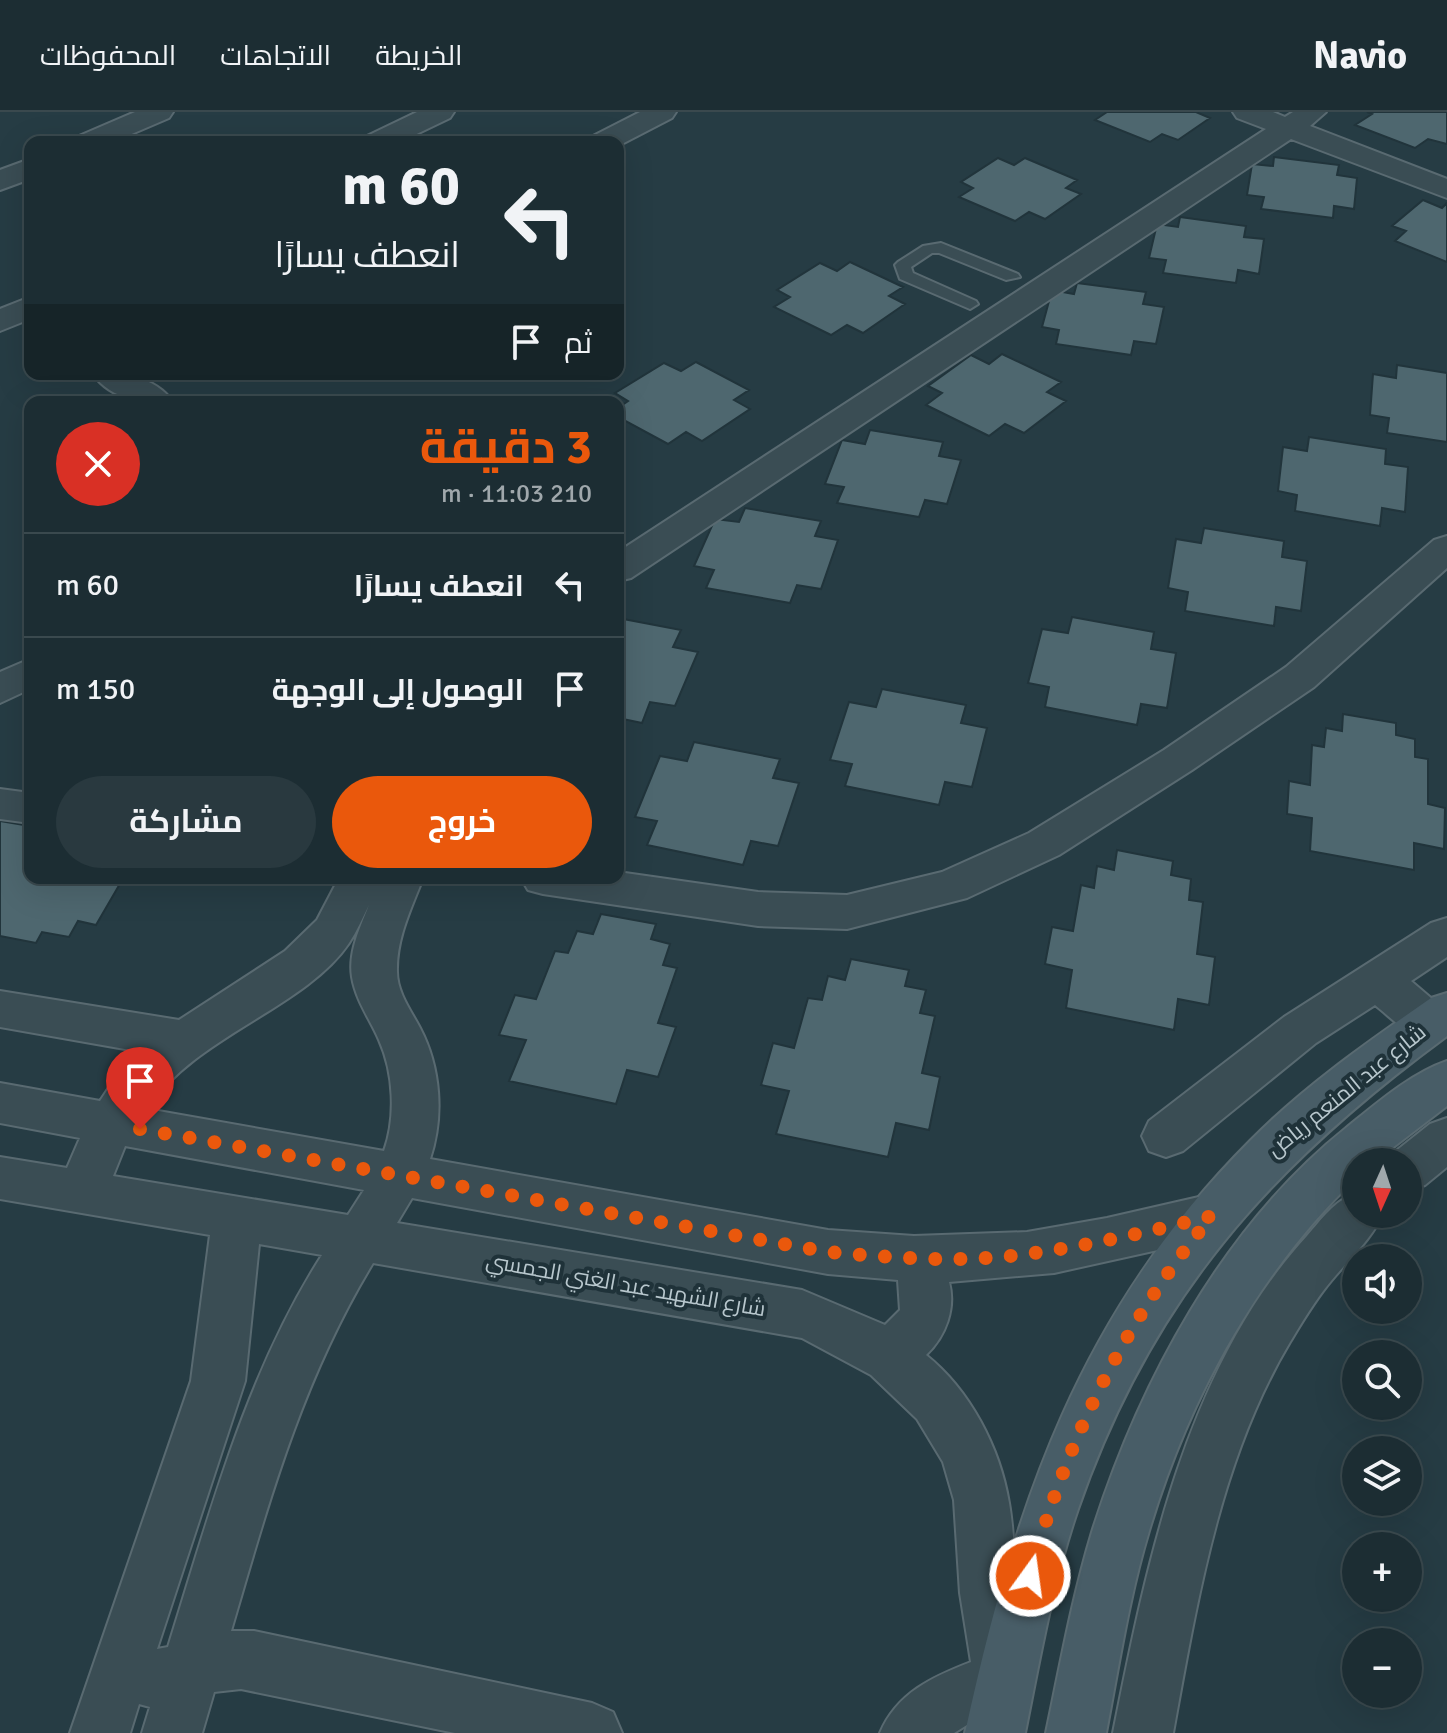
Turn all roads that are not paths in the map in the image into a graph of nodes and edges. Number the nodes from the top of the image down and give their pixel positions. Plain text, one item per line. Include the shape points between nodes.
1 (159, 112) edge
2 (440, 112) edge
3 (662, 112) edge
4 (1274, 116) edge
5 (103, 136) edge
6 (390, 136) edge
7 (615, 136) edge
8 (24, 171) edge
9 (0, 181) edge
10 (1447, 189) edge
11 (1039, 270) junction
12 (970, 304) junction
13 (131, 380) edge
14 (149, 396) edge
15 (624, 530) edge
16 (1447, 548) edge
17 (624, 565) edge
18 (24, 675) edge
19 (0, 689) edge
20 (0, 804) edge
21 (24, 807) edge
22 (358, 884) edge
23 (399, 884) edge
24 (585, 884) edge
25 (1447, 935) edge
26 (301, 964) junction
27 (374, 976) junction
28 (1376, 979) junction
29 (0, 1009) edge
30 (1438, 1017) edge
31 (185, 1040) junction
32 (1447, 1081) edge
33 (0, 1103) edge
34 (111, 1123) junction
35 (1166, 1136) dead end
36 (1447, 1139) edge
37 (1422, 1159) edge
38 (400, 1175) junction
39 (0, 1178) edge
40 (81, 1192) junction
41 (1212, 1216) junction
42 (237, 1218) junction
43 (1346, 1228) edge
44 (361, 1239) junction
45 (916, 1260) junction
46 (889, 1353) junction
47 (218, 1381) junction
48 (280, 1391) junction
49 (123, 1666) junction
50 (192, 1668) junction
51 (999, 1708) edge
52 (100, 1733) edge
53 (172, 1733) edge
54 (592, 1733) edge
55 (910, 1733) edge
56 (1076, 1733) edge
57 (1143, 1733) edge

1 - 5 street
2 - 6 street
3 - 7 street
4 - 10 street
4 - 11 street
8 - 9 street
11 - 12 street
11 - 12 lane via 941,248 928,249 903,265 906,276
11 - 17 street
12 - 15 street
13 - 14 street
16 - 24 street via 1300,677 1044,844 952,886 847,912 758,909
18 - 19 street
20 - 21 street
22 - 26 street via 333,932
23 - 27 street via 375,946
25 - 28 street
26 - 27 street
26 - 31 street
27 - 38 street via 403,1040 414,1084 415,1131
28 - 30 street
28 - 35 street via 1300,1030
29 - 31 street
30 - 41 street, شارع عبد المنعم رياض via 1338,1091 1256,1164
31 - 34 street via 137,1085
32 - 56 street via 1387,1121 1311,1190 1248,1269 1193,1360 1145,1464 1106,1583
33 - 34 street
34 - 38 street
34 - 40 street
36 - 37 street
38 - 44 street
38 - 45 street via 828,1252
39 - 40 street, شارع الشهيد عبد الغني الجمسي
40 - 42 street, شارع الشهيد عبد الغني الجمسي
41 - 45 street via 1000,1257
41 - 51 street, شارع عبد المنعم رياض via 1181,1252 1122,1342 1072,1445 1044,1524
42 - 44 street, شارع الشهيد عبد الغني الجمسي
42 - 47 street
43 - 57 street via 1288,1297 1240,1383 1200,1486 1166,1609
44 - 46 street, شارع الشهيد عبد الغني الجمسي via 802,1314
44 - 48 street via 319,1305
45 - 46 street via 928,1286 927,1312 913,1337
46 - 51 street, شارع الشهيد عبد الغني الجمسي via 946,1416 979,1489
47 - 48 street
47 - 49 street
48 - 50 street via 255,1455
49 - 50 street via 155,1680
49 - 52 street
50 - 53 street
50 - 54 street via 254,1660
51 - 55 street via 957,1694 930,1711

